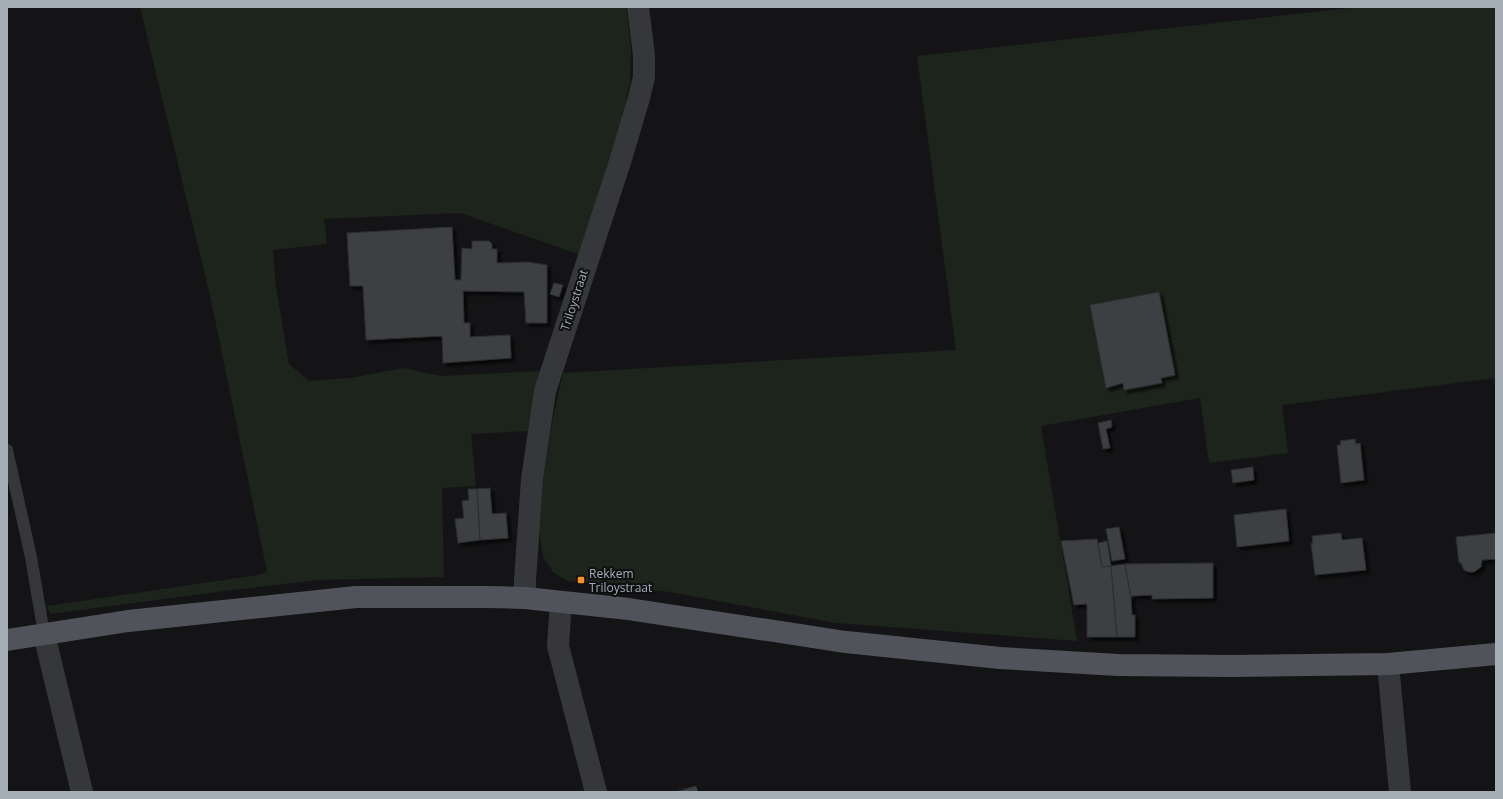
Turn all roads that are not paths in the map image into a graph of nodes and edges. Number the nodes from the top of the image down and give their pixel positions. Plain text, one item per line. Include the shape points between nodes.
1 (638, 7) edge
2 (7, 450) edge
3 (525, 598) junction
4 (561, 602) junction
5 (44, 634) junction
6 (7, 640) edge
7 (1496, 654) edge
8 (1388, 664) junction
9 (82, 792) edge
10 (596, 792) edge
11 (1400, 792) edge

1 - 3 street, Triloystraat via 644,78 620,162 545,391 532,479
2 - 5 lane via 31,556
3 - 4 main road
3 - 5 main road via 356,597 136,620
4 - 8 main road via 636,610 846,642 1000,658 1118,665
4 - 10 street via 558,646
5 - 6 main road
5 - 9 street
7 - 8 main road
8 - 11 street

